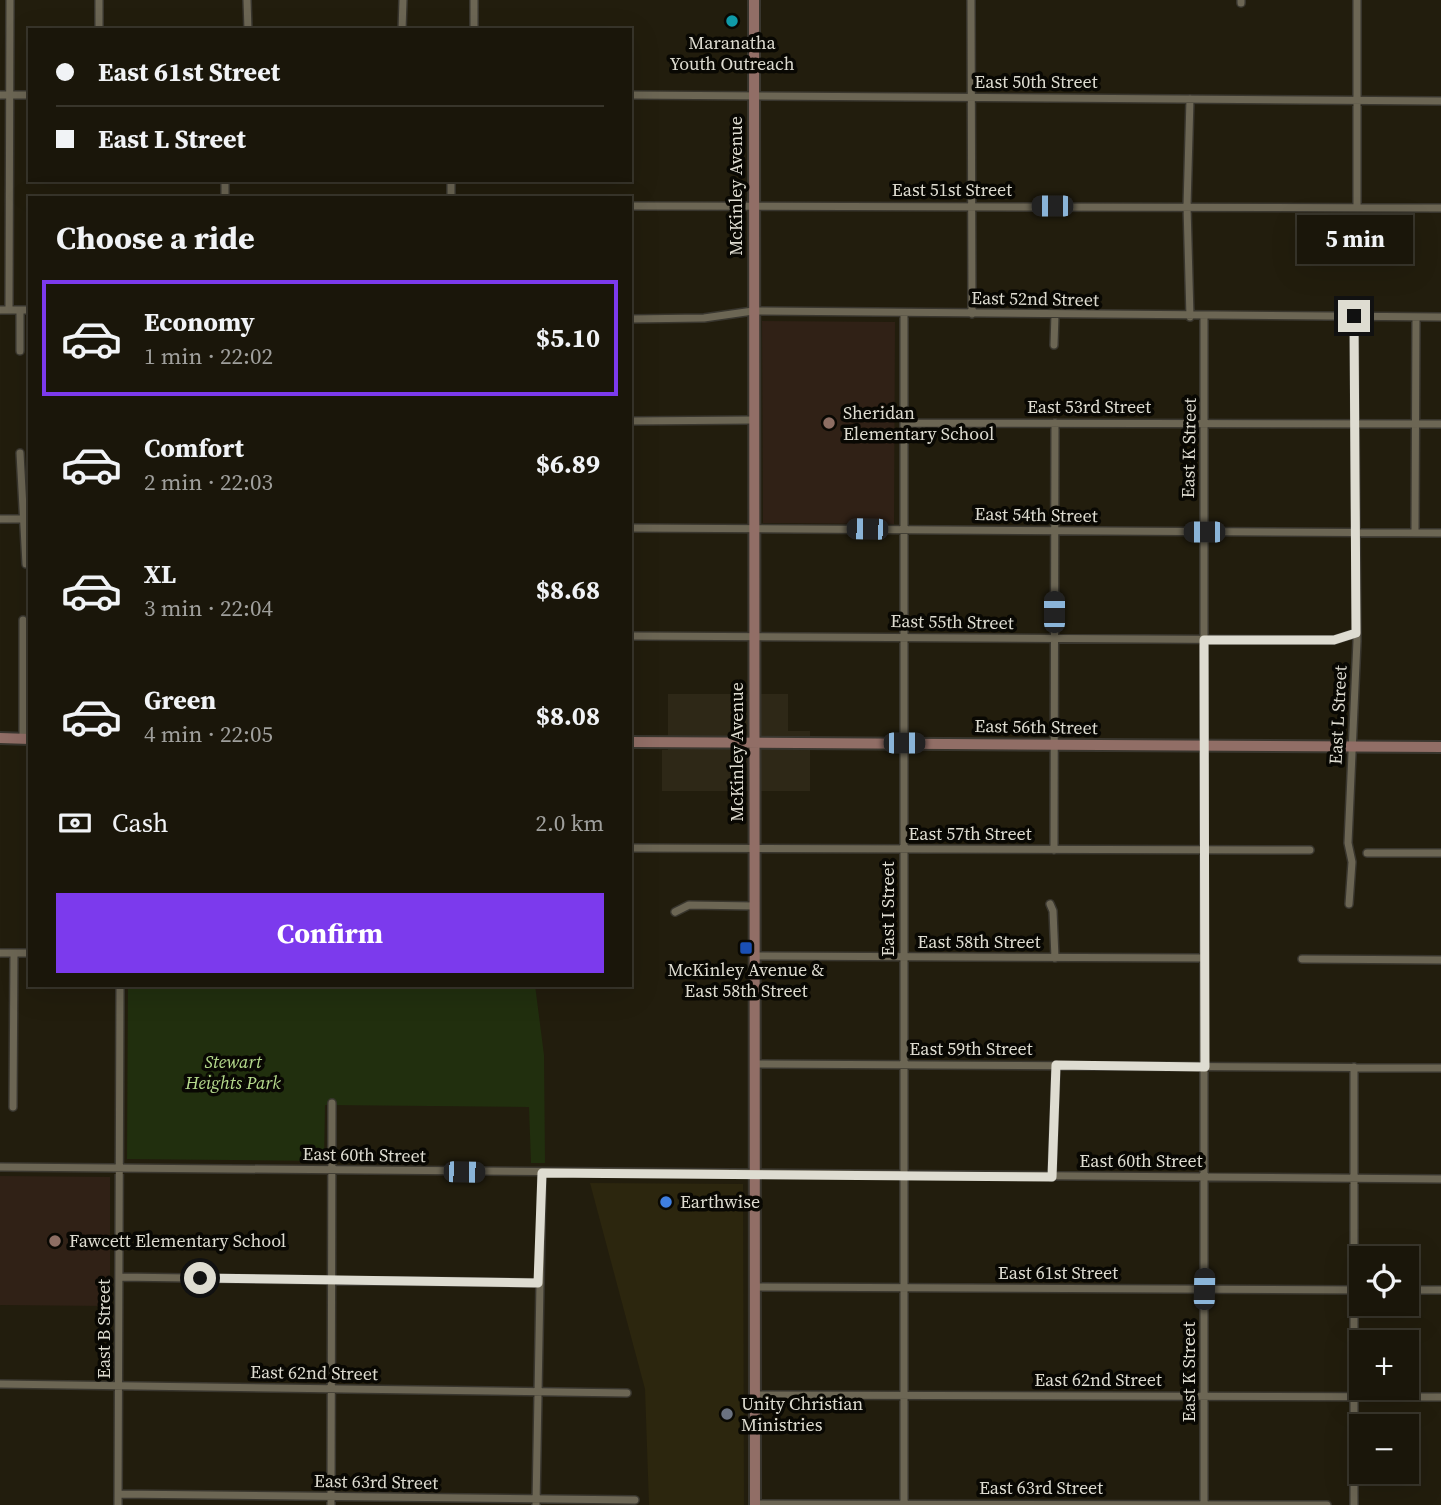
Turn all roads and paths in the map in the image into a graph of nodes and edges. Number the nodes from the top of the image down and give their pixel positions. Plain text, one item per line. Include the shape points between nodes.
1 (10, 0) edge
2 (99, 0) edge
3 (247, 0) edge
4 (403, 0) edge
5 (474, 0) edge
6 (754, 0) edge
7 (971, 0) edge
8 (1357, 0) edge
9 (99, 28) edge
10 (248, 28) edge
11 (402, 28) edge
12 (474, 28) edge
13 (0, 95) edge
14 (9, 95) junction
15 (28, 95) edge
16 (632, 95) edge
17 (753, 95) junction
18 (971, 98) junction
19 (1190, 99) junction
20 (1357, 100) junction
21 (1441, 101) edge
22 (225, 182) edge
23 (225, 196) dead end
24 (754, 204) junction
25 (632, 206) edge
26 (971, 206) junction
27 (1187, 206) junction
28 (1357, 207) junction
29 (1441, 208) edge
30 (0, 310) edge
31 (9, 310) junction
32 (20, 310) junction
33 (28, 310) edge
34 (753, 312) junction
35 (904, 314) junction
36 (971, 314) junction
37 (1055, 314) junction
38 (1204, 315) junction
39 (1354, 316) junction
40 (1190, 317) junction
41 (1416, 317) junction
42 (1441, 317) edge
43 (632, 318) edge
44 (1054, 345) dead end
45 (20, 351) dead end
46 (753, 420) junction
47 (632, 421) edge
48 (904, 422) junction
49 (1055, 423) junction
50 (1354, 423) junction
51 (1206, 424) junction
52 (1441, 424) edge
53 (1415, 425) junction
54 (20, 453) dead end
55 (0, 519) edge
56 (28, 519) edge
57 (755, 527) junction
58 (632, 528) edge
59 (903, 529) junction
60 (1054, 531) junction
61 (1204, 532) junction
62 (1354, 533) junction
63 (1415, 533) junction
64 (1441, 533) edge
65 (26, 564) dead end
66 (23, 620) dead end
67 (1356, 633) junction
68 (632, 636) edge
69 (754, 637) junction
70 (904, 637) junction
71 (1054, 639) junction
72 (1204, 640) junction
73 (0, 738) edge
74 (27, 739) edge
75 (632, 742) edge
76 (754, 743) junction
77 (904, 743) junction
78 (1054, 744) junction
79 (1204, 747) junction
80 (1353, 747) junction
81 (1441, 747) edge
82 (632, 848) edge
83 (754, 849) junction
84 (904, 849) junction
85 (1204, 849) junction
86 (1054, 850) junction
87 (1310, 850) dead end
88 (1367, 853) dead end
89 (1441, 853) edge
90 (1050, 904) dead end
91 (1349, 904) dead end
92 (754, 906) junction
93 (675, 912) dead end
94 (0, 953) edge
95 (13, 953) junction
96 (28, 953) edge
97 (755, 956) junction
98 (904, 957) junction
99 (1055, 958) junction
100 (1204, 958) junction
101 (1302, 959) dead end
102 (1441, 960) edge
103 (120, 987) edge
104 (754, 1064) junction
105 (904, 1065) junction
106 (1056, 1065) junction
107 (1205, 1067) junction
108 (1354, 1067) junction
109 (1441, 1068) edge
110 (332, 1102) dead end
111 (13, 1107) dead end
112 (0, 1167) edge
113 (120, 1168) junction
114 (334, 1170) junction
115 (542, 1173) junction
116 (754, 1175) junction
117 (904, 1177) junction
118 (1052, 1177) junction
119 (1205, 1177) junction
120 (1354, 1179) junction
121 (1441, 1179) edge
122 (1356, 1246) edge
123 (120, 1277) junction
124 (333, 1280) junction
125 (538, 1283) junction
126 (755, 1287) junction
127 (904, 1288) junction
128 (1204, 1289) junction
129 (1349, 1290) edge
130 (1419, 1290) edge
131 (1441, 1290) edge
132 (0, 1384) edge
133 (120, 1386) junction
134 (331, 1389) junction
135 (539, 1392) junction
136 (627, 1393) dead end
137 (754, 1395) junction
138 (905, 1395) junction
139 (1205, 1396) junction
140 (1349, 1397) edge
141 (1419, 1397) edge
142 (1441, 1397) edge
143 (1354, 1400) edge
144 (118, 1494) junction
145 (635, 1500) dead end
146 (331, 1501) edge
147 (536, 1502) edge
148 (755, 1504) edge
149 (904, 1504) edge
150 (1054, 1504) edge
151 (1204, 1504) edge
152 (118, 1505) edge
153 (1327, 1505) edge
154 (1354, 1505) edge

1 - 14 street
2 - 9 street
3 - 10 street
4 - 11 street
5 - 12 street
6 - 17 main road, McKinley Avenue
7 - 18 street
8 - 20 street
13 - 14 street
14 - 15 street
14 - 31 street
16 - 17 street, East 50th Street
17 - 18 street, East 50th Street
17 - 24 main road, McKinley Avenue
18 - 19 street, East 50th Street
18 - 26 street
19 - 20 street, East 50th Street
19 - 27 street
20 - 21 street, East 50th Street
20 - 28 street
22 - 23 street
24 - 25 street, East 51st Street
24 - 26 street, East 51st Street
24 - 34 main road, McKinley Avenue
26 - 27 street, East 51st Street
26 - 36 street
27 - 28 street, East 51st Street
27 - 40 street
28 - 29 street, East 51st Street
30 - 31 street
31 - 32 street
32 - 33 street
32 - 45 street
34 - 35 street, East 52nd Street
34 - 43 street, East 52nd Street via 704,318
34 - 46 main road, McKinley Avenue
35 - 36 street, East 52nd Street
35 - 48 street, East I Street
36 - 37 street, East 52nd Street
37 - 40 street, East 52nd Street
37 - 44 street
38 - 39 street, East 52nd Street
38 - 40 street, East 52nd Street
38 - 51 street, East K Street
39 - 41 street, East 52nd Street
39 - 50 street, East L Street
41 - 42 street, East 52nd Street
41 - 53 street
46 - 47 street
46 - 57 main road, McKinley Avenue
48 - 49 street, East 53rd Street
48 - 59 street, East I Street
49 - 51 street, East 53rd Street
49 - 60 street
50 - 51 street, East 53rd Street
50 - 53 street, East 53rd Street
50 - 62 street, East L Street
51 - 61 street, East K Street
52 - 53 street, East 53rd Street
53 - 63 street
54 - 56 street
55 - 56 street
56 - 65 street
57 - 58 street, East 54th Street
57 - 59 street, East 54th Street
57 - 69 main road, McKinley Avenue
59 - 60 street, East 54th Street
59 - 70 street, East I Street
60 - 61 street, East 54th Street
60 - 71 street
61 - 62 street, East 54th Street
61 - 72 street, East K Street
62 - 63 street, East 54th Street
62 - 67 street, East L Street
63 - 64 street, East 54th Street
66 - 74 street
67 - 72 street, East 55th Street via 1334,640
67 - 80 street, East L Street
68 - 69 street, East 55th Street
69 - 70 street, East 55th Street
69 - 76 main road, McKinley Avenue
70 - 71 street, East 55th Street
70 - 77 street, East I Street
71 - 72 street, East 55th Street
71 - 78 street
72 - 79 street, East K Street
73 - 74 main road
75 - 76 main road, East 56th Street
76 - 77 main road, East 56th Street
76 - 83 main road, McKinley Avenue
77 - 78 main road, East 56th Street
77 - 84 street, East I Street
78 - 79 main road, East 56th Street
78 - 86 street
79 - 80 main road, East 56th Street
79 - 85 street, East K Street
80 - 81 main road, East 56th Street
80 - 91 street, East L Street
82 - 83 street, East 57th Street
83 - 84 street, East 57th Street
83 - 92 main road, McKinley Avenue
84 - 86 street, East 57th Street
84 - 98 street, East I Street
85 - 86 street, East 57th Street
85 - 87 street, East 57th Street
85 - 100 street, East K Street
88 - 89 street
90 - 99 street
92 - 93 street via 689,905
92 - 97 main road, McKinley Avenue
94 - 95 street
95 - 96 street
95 - 111 street
97 - 98 street, East 58th Street
97 - 104 main road, McKinley Avenue
98 - 99 street, East 58th Street
98 - 105 street, East I Street
99 - 100 street, East 58th Street
100 - 107 street, East K Street
101 - 102 street
103 - 113 street, East B Street
104 - 105 street, East 59th Street
104 - 116 main road, McKinley Avenue
105 - 106 street, East 59th Street
105 - 117 street, East I Street
106 - 107 street, East 59th Street
106 - 118 street
107 - 108 street, East 59th Street
107 - 119 street, East K Street
108 - 109 street, East 59th Street
108 - 120 street
110 - 114 street
112 - 113 street, East 60th Street
113 - 114 street, East 60th Street
113 - 123 street, East B Street
114 - 115 street, East 60th Street
114 - 124 street
115 - 116 street, East 60th Street
115 - 125 street
116 - 117 street, East 60th Street
116 - 126 main road, McKinley Avenue
117 - 118 street, East 60th Street
117 - 127 street, East I Street
118 - 119 street, East 60th Street
119 - 120 street, East 60th Street
119 - 128 street, East K Street
120 - 121 street, East 60th Street
120 - 122 street
123 - 124 street
123 - 133 street, East B Street
124 - 125 street
124 - 134 street
125 - 135 street
126 - 127 street, East 61st Street
126 - 137 main road, McKinley Avenue
127 - 128 street, East 61st Street
127 - 138 street, East I Street
128 - 129 street, East 61st Street
128 - 139 street, East K Street
130 - 131 street
132 - 133 street, East 62nd Street
133 - 134 street, East 62nd Street
133 - 144 street, East B Street
134 - 135 street, East 62nd Street
134 - 146 street
135 - 136 street, East 62nd Street
135 - 147 street
137 - 138 street, East 62nd Street
137 - 148 main road, McKinley Avenue
138 - 139 street, East 62nd Street
138 - 149 street, East I Street
139 - 140 street, East 62nd Street
139 - 151 street, East K Street
141 - 142 street, East 62nd Street
143 - 154 street
144 - 146 street, East 63rd Street
144 - 152 street, East B Street
145 - 147 street, East 63rd Street
146 - 147 street, East 63rd Street
148 - 149 street, East 63rd Street
149 - 150 street, East 63rd Street
150 - 151 street, East 63rd Street
151 - 153 street, East 63rd Street

